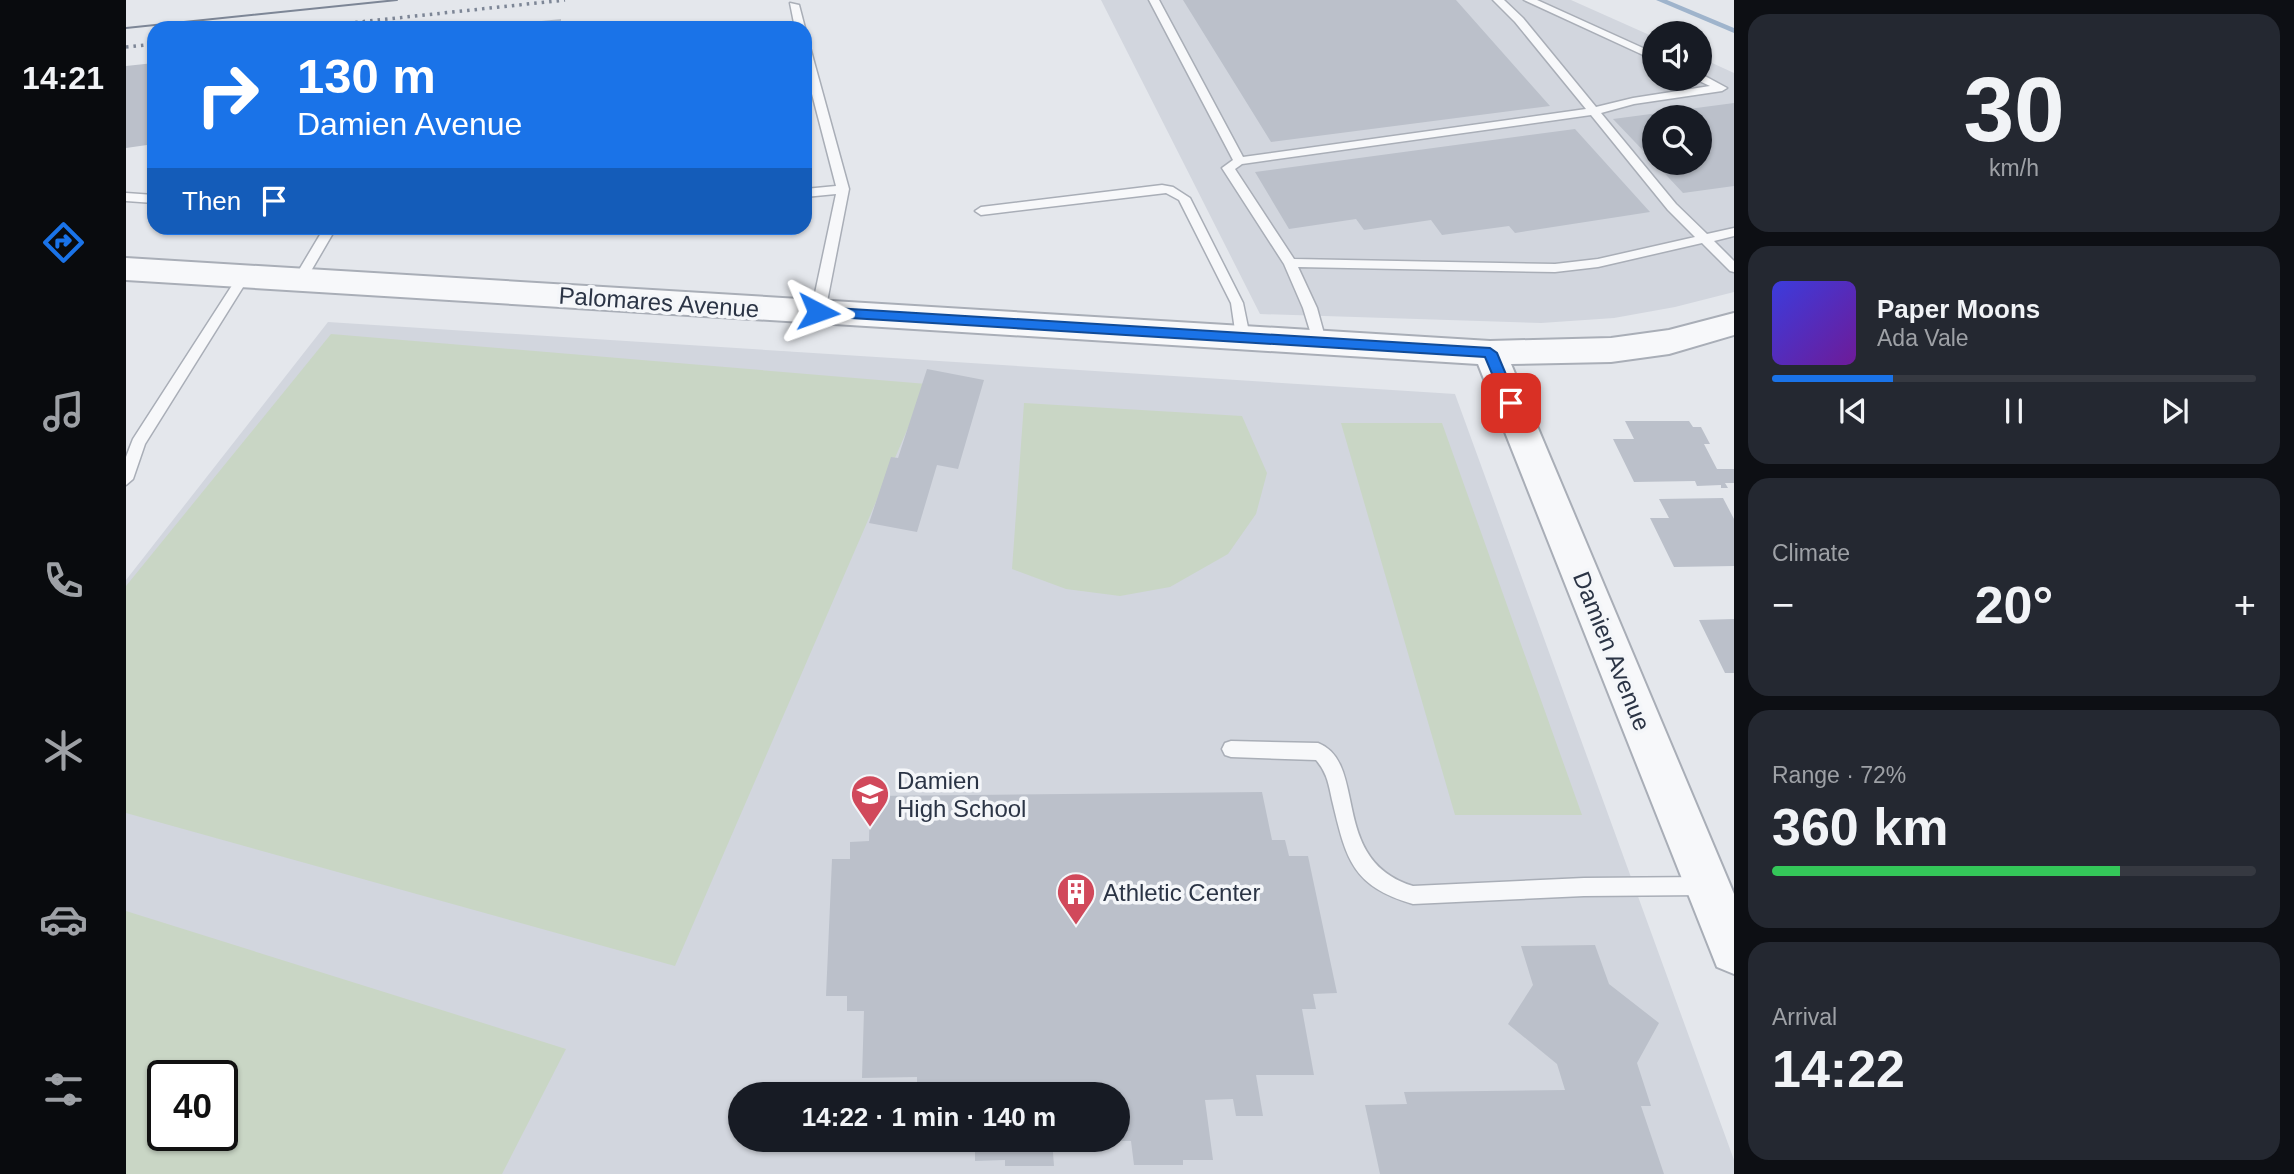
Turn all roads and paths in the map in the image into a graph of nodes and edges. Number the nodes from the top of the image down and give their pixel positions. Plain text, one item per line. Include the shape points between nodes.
1 (1154, 0) edge
2 (1498, 0) edge
3 (1529, 0) edge
4 (794, 5) dead end
5 (798, 21) edge
6 (1642, 52) edge
7 (812, 73) edge
8 (1712, 83) edge
9 (1712, 90) edge
10 (1702, 91) edge
11 (1592, 112) junction
12 (1239, 161) junction
13 (843, 189) junction
14 (812, 192) edge
15 (126, 197) edge
16 (147, 198) edge
17 (981, 211) dead end
18 (1734, 232) edge
19 (326, 235) edge
20 (1704, 240) junction
21 (1290, 263) junction
22 (1734, 268) edge
23 (126, 269) edge
24 (244, 276) junction
25 (299, 280) junction
26 (818, 312) junction
27 (1734, 324) edge
28 (1243, 338) junction
29 (1319, 341) junction
30 (1490, 353) junction
31 (132, 443) edge
32 (126, 479) edge
33 (1231, 749) dead end
34 (1708, 886) junction
35 (1734, 950) edge

1 - 12 lane
2 - 11 lane
3 - 6 lane
4 - 5 lane
7 - 13 lane
8 - 9 lane via 1723,88
10 - 11 lane
11 - 12 lane
11 - 20 lane
12 - 21 lane via 1228,169
13 - 14 lane
13 - 26 lane
15 - 16 lane
17 - 28 lane via 1162,189 1178,193 1237,303
18 - 20 lane
19 - 25 lane
20 - 21 lane via 1555,268
20 - 22 lane
21 - 29 lane
23 - 24 street, Palomares Avenue
24 - 25 street, Palomares Avenue
24 - 31 lane
25 - 26 street, Palomares Avenue
26 - 28 street, Palomares Avenue
27 - 30 street, Palomares Avenue via 1611,350
28 - 29 street, Palomares Avenue
29 - 30 street, Palomares Avenue
30 - 34 street, Damien Avenue
31 - 32 lane
33 - 34 lane via 1318,751 1325,757 1362,864 1392,891 1413,895
34 - 35 street, Damien Avenue

